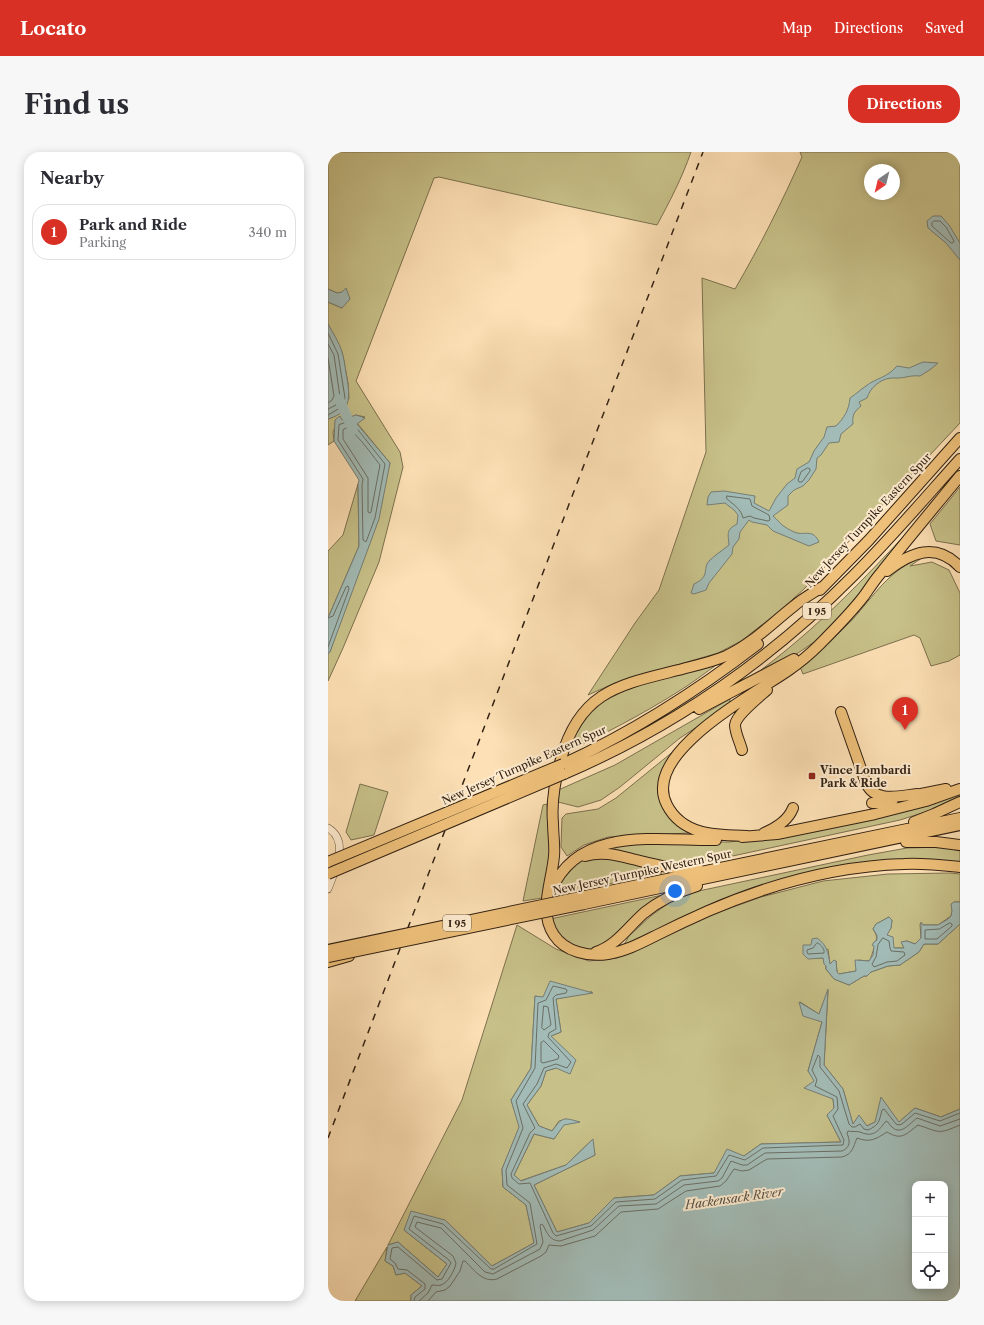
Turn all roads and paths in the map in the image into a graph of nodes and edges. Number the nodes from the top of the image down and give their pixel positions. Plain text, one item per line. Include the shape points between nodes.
1 (960, 438) edge
2 (960, 459) edge
3 (960, 476) edge
4 (960, 567) edge
5 (825, 585) junction
6 (864, 596) junction
7 (828, 635) junction
8 (789, 670) junction
9 (841, 712) dead end
10 (648, 733) junction
11 (742, 750) dead end
12 (960, 788) edge
13 (917, 794) junction
14 (960, 802) edge
15 (872, 803) dead end
16 (792, 808) dead end
17 (960, 818) edge
18 (960, 825) edge
19 (328, 828) edge
20 (758, 835) junction
21 (747, 836) junction
22 (866, 837) junction
23 (960, 846) edge
24 (843, 850) junction
25 (773, 857) junction
26 (328, 862) edge
27 (569, 863) junction
28 (960, 867) edge
29 (745, 870) junction
30 (328, 874) edge
31 (328, 889) edge
32 (548, 900) junction
33 (584, 900) junction
34 (328, 950) edge
35 (365, 950) junction
36 (590, 954) junction
37 (328, 957) edge
38 (328, 962) edge

1 - 5 highway, New Jersey Turnpike Eastern Spur / I 95
2 - 10 highway, New Jersey Turnpike Eastern Spur / I 95 via 866,563 808,619 731,680
3 - 6 highway
4 - 6 highway via 944,555 919,553 898,563
5 - 26 highway, New Jersey Turnpike Eastern Spur / I 95, bridge via 763,640 696,690 631,729 563,764
5 - 32 highway via 795,605 756,638 732,653 710,662 620,687 601,696 585,710 566,742 554,785 554,852
6 - 7 highway
7 - 8 highway
7 - 10 highway via 780,667
8 - 11 highway via 737,720 736,729
8 - 21 highway via 709,724 676,755 664,778 663,793 666,803 671,812 683,823 710,834
9 - 13 highway via 870,790 883,797
10 - 30 highway, New Jersey Turnpike Eastern Spur / I 95, bridge via 564,774
12 - 13 highway
12 - 20 highway via 926,801 875,814 777,834
13 - 15 highway
14 - 22 highway via 918,820
16 - 20 highway via 782,823
17 - 22 highway, New Jersey Turnpike Western Spur / I 95
18 - 24 highway, New Jersey Turnpike Western Spur / I 95
19 - 31 street via 335,834 340,853
20 - 21 highway
21 - 27 highway via 721,840 622,841 591,848
22 - 25 highway, New Jersey Turnpike Western Spur / I 95
23 - 24 highway via 943,842 917,841
24 - 29 highway, New Jersey Turnpike Western Spur / I 95
25 - 27 highway via 747,858 682,868 599,853
25 - 33 highway, New Jersey Turnpike Western Spur / I 95
27 - 32 highway via 557,878
28 - 36 highway via 890,864 814,877 720,906 623,950
29 - 33 highway, New Jersey Turnpike Western Spur / I 95
29 - 36 highway via 666,898 649,909 607,947
32 - 36 highway via 548,922 557,939 574,951
33 - 34 highway, New Jersey Turnpike Western Spur / I 95, bridge
33 - 35 highway, New Jersey Turnpike Western Spur / I 95, bridge
35 - 37 highway, New Jersey Turnpike Western Spur / I 95, bridge
35 - 38 highway, bridge

